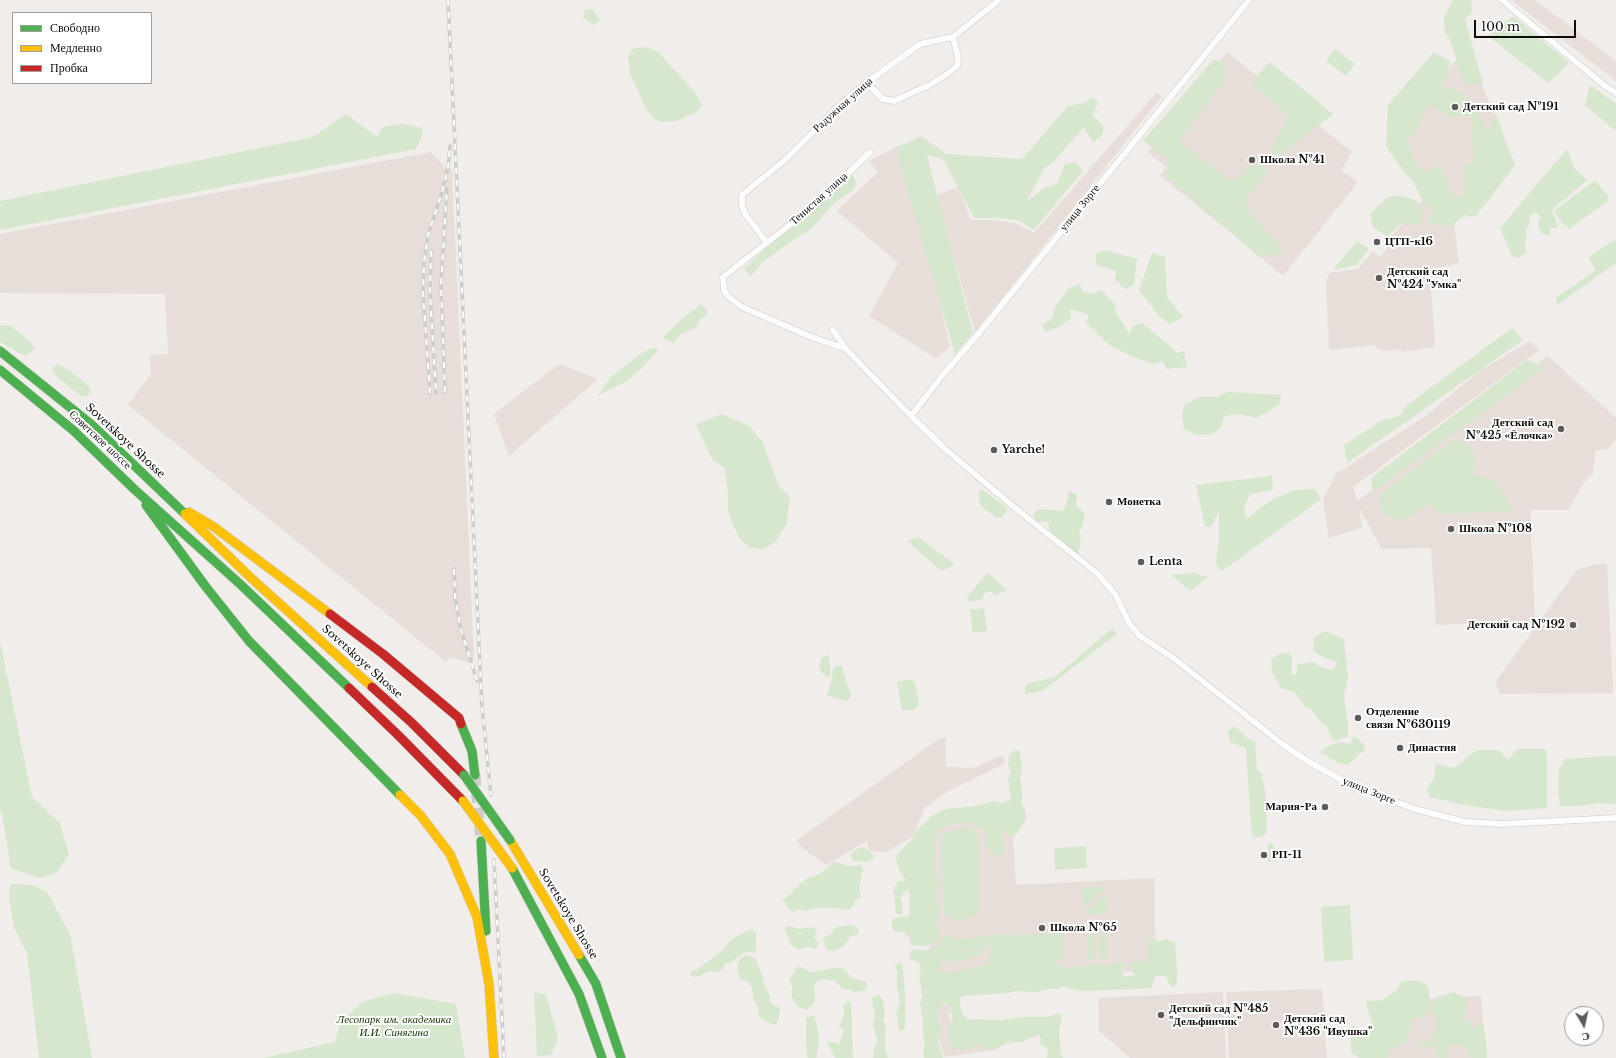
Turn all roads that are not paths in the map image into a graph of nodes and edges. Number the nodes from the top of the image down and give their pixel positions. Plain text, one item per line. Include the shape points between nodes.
1 (999, 0) edge
2 (1249, 0) edge
3 (1502, 0) edge
4 (953, 37) junction
5 (866, 83) junction
6 (1616, 93) edge
7 (870, 152) dead end
8 (767, 243) junction
9 (833, 330) dead end
10 (846, 349) junction
11 (0, 351) edge
12 (0, 370) edge
13 (910, 416) junction
14 (85, 419) junction
15 (74, 431) junction
16 (134, 489) junction
17 (172, 501) junction
18 (475, 775) tunnel mouth
19 (1616, 818) edge
20 (481, 841) tunnel mouth
21 (489, 984) junction
22 (494, 1058) edge
23 (602, 1058) edge
24 (621, 1058) edge

1 - 4 street, Радужная улица
2 - 13 street, улица Зорге
3 - 6 street
4 - 5 street, Радужная улица via 920,44
4 - 5 street via 958,57 957,66 929,85 894,101 883,100
5 - 8 street, Радужная улица via 786,159 742,195 742,206 746,215
7 - 8 street, Тенистая улица via 814,206
8 - 10 street, Тенистая улица via 723,277 724,290 728,296 742,307
9 - 10 street, улица Зорге
10 - 13 street, улица Зорге
11 - 14 main road, Sovetskoye Shosse
12 - 15 main road, Советское шоссе
13 - 19 street, улица Зорге via 1020,512 1097,573 1115,594 1129,623 1140,636 1172,657 1304,759 1349,784 1415,809 1465,822 1502,824
14 - 15 main road
14 - 17 main road, Sovetskoye Shosse
15 - 16 main road, Советское шоссе
16 - 21 main road via 249,641 421,816 450,854 477,917
16 - 23 main road, bridge via 246,589 463,801 512,868 578,994
17 - 18 main road via 214,527 383,654 459,718 472,751
17 - 24 main road, Sovetskoye Shosse, bridge via 250,577 412,723 464,775 510,840 596,984
20 - 21 main road
21 - 22 main road

